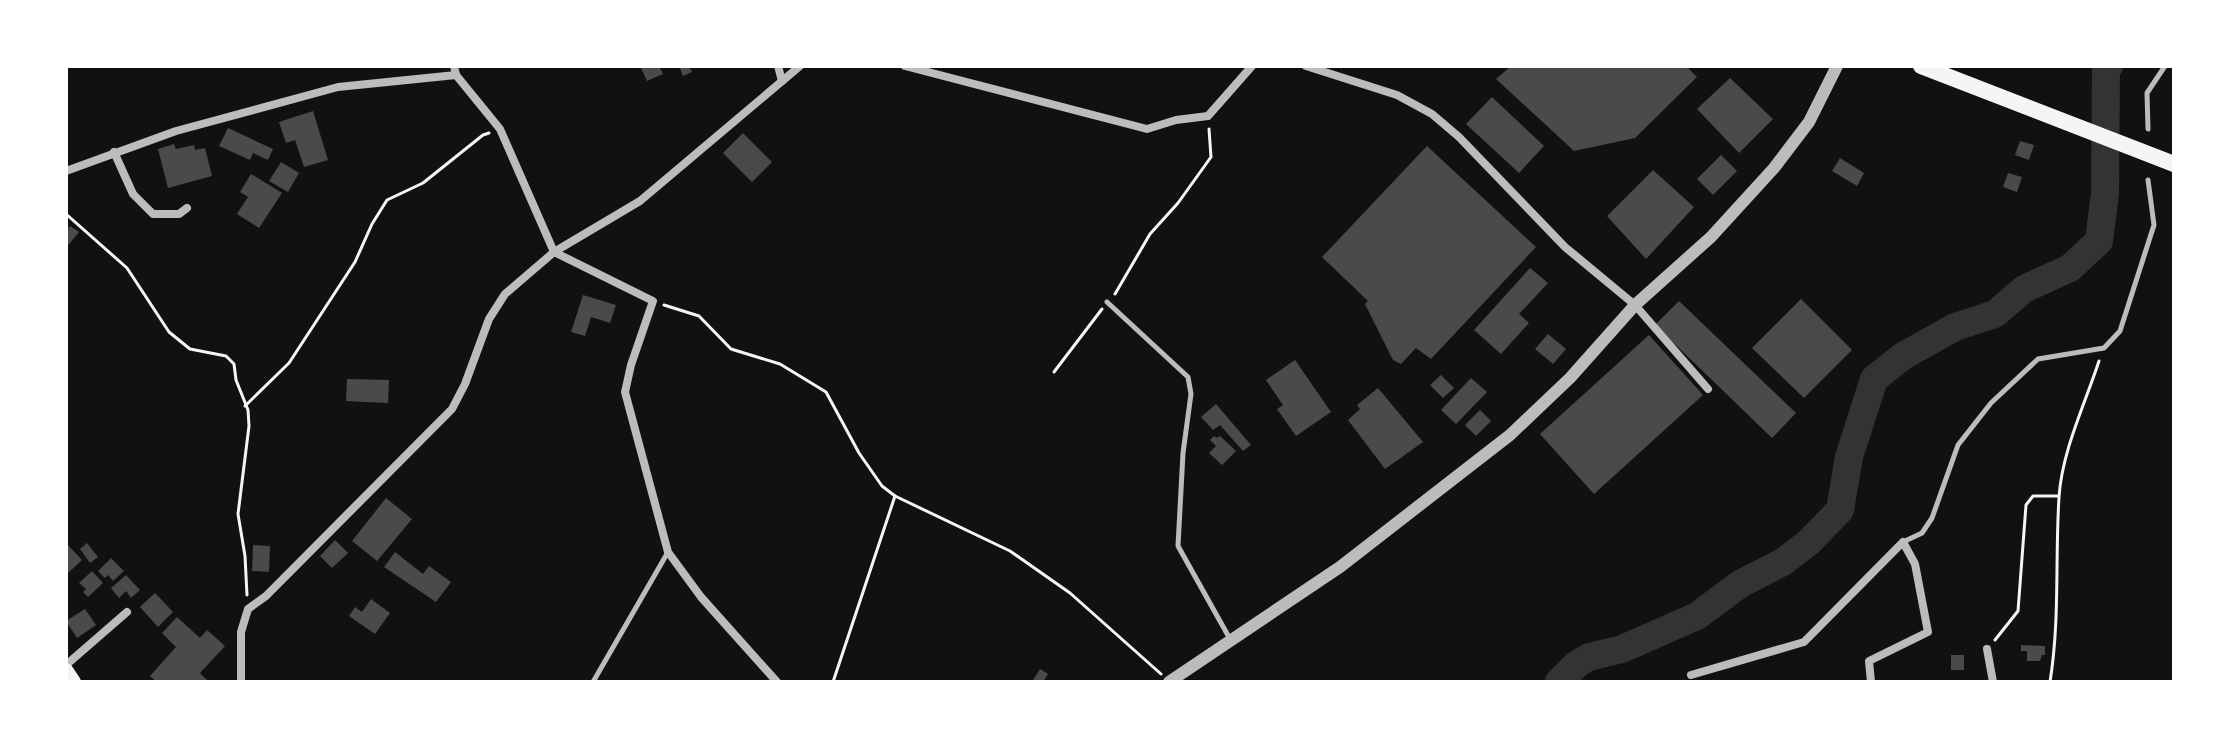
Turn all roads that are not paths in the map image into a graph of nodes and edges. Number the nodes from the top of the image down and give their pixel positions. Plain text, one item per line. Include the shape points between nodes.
1 (778, 66) edge
2 (800, 66) edge
3 (905, 66) edge
4 (1252, 66) edge
5 (1306, 66) edge
6 (1837, 66) edge
7 (1921, 66) edge
8 (2165, 66) edge
9 (455, 70) edge
10 (782, 81) junction
11 (2148, 129) dead end
12 (114, 152) junction
13 (2174, 164) edge
14 (66, 171) edge
15 (2148, 180) dead end
16 (187, 208) dead end
17 (554, 252) junction
18 (1107, 302) road end
19 (1635, 305) junction
20 (1708, 389) dead end
21 (1903, 542) junction
22 (668, 552) junction
23 (127, 612) dead end
24 (1230, 639) junction
25 (1987, 649) road end
26 (66, 667) edge
27 (1691, 675) dead end
28 (74, 682) edge
29 (241, 682) edge
30 (593, 682) edge
31 (777, 682) edge
32 (1170, 682) edge
33 (1871, 682) edge
34 (1993, 682) edge

1 - 10 street
2 - 10 street
3 - 4 street via 1147,129 1208,116
5 - 19 street via 1397,95 1432,114 1565,247
6 - 19 street via 1809,122 1774,168 1711,237
7 - 13 highway
8 - 11 lane via 2147,93
9 - 12 street via 338,87
9 - 17 street via 500,129
10 - 17 street via 640,201
12 - 14 street
12 - 16 street via 133,194 153,214 179,214
15 - 21 lane via 2154,225 2120,331 2104,348 2038,359 1991,403 1958,445 1932,518 1922,533
17 - 22 street via 653,301 625,392
17 - 29 street via 505,294 489,319 452,409 248,609 241,632
18 - 24 lane via 1188,377 1178,546
19 - 20 street
19 - 24 street via 1510,435 1340,567
21 - 27 street via 1804,642
21 - 33 street via 1915,564 1928,632 1869,661
22 - 30 lane
22 - 31 street
23 - 26 street
24 - 32 street
25 - 34 street
26 - 28 main road

